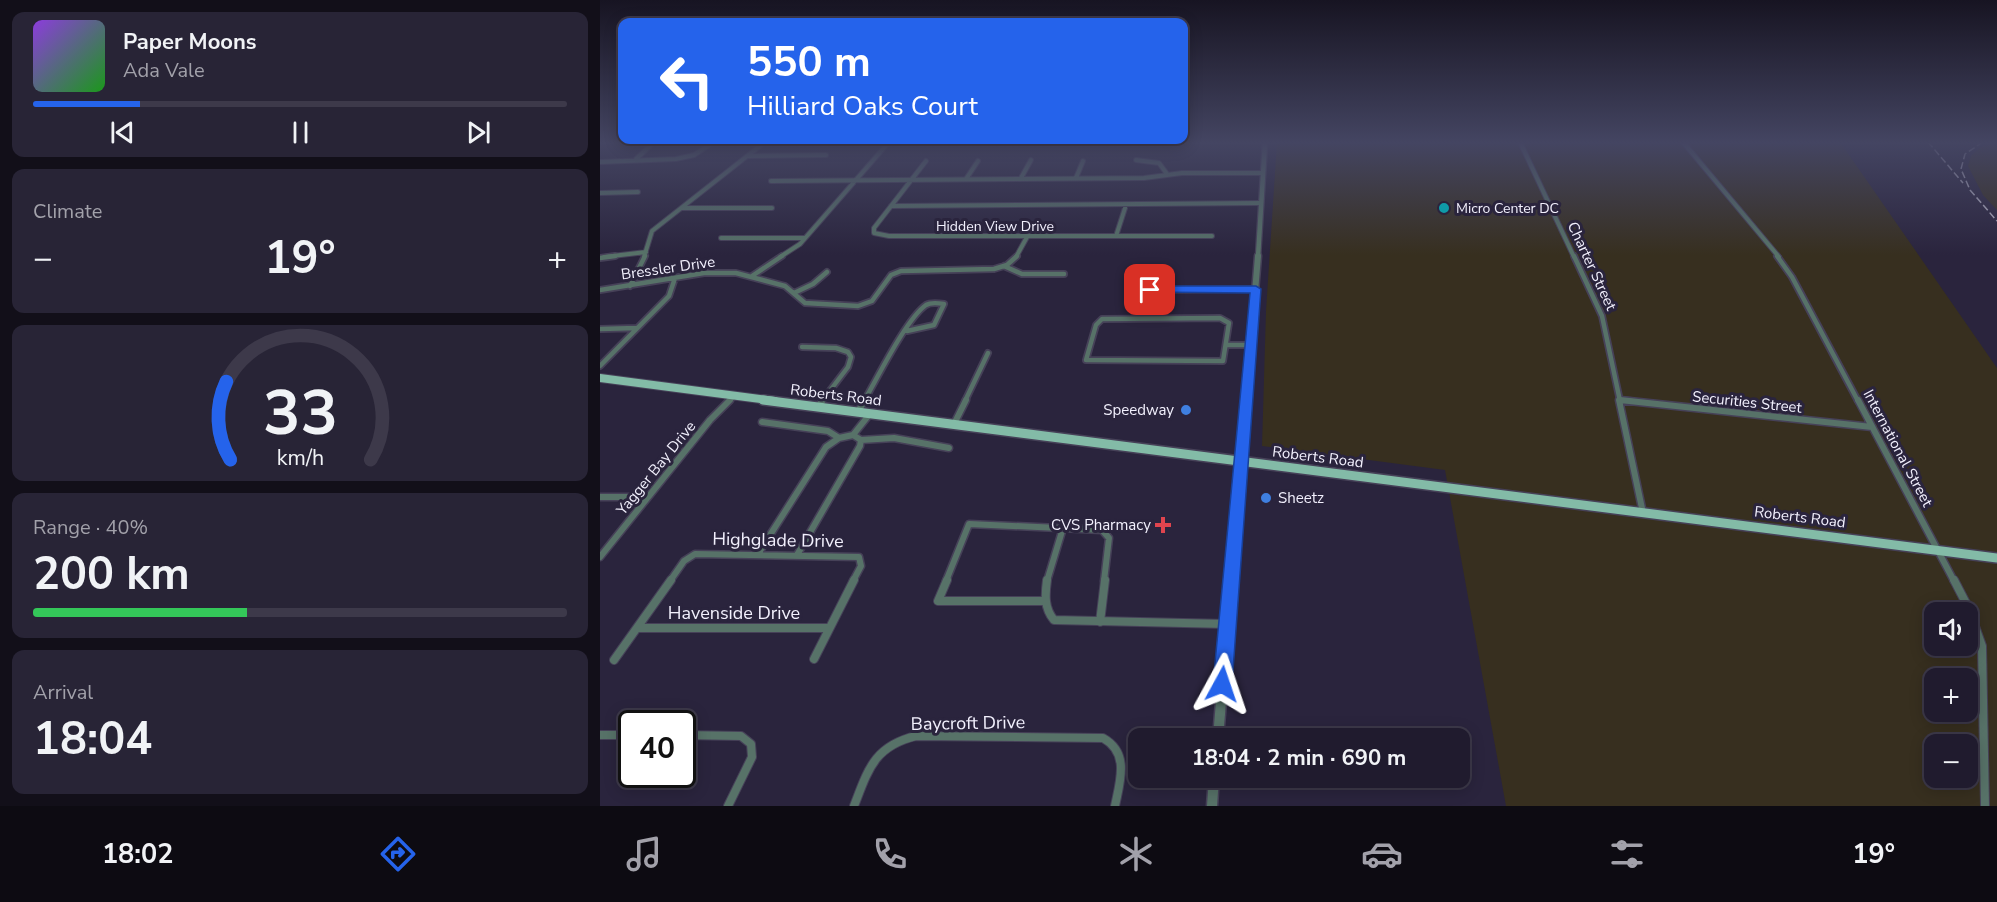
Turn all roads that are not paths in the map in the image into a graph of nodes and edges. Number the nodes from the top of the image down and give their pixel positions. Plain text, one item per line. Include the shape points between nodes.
1 (912, 179) edge
2 (717, 180) edge
3 (771, 180) dead end
4 (856, 180) junction
5 (878, 180) edge
6 (1263, 180) edge
7 (1538, 180) edge
8 (1714, 180) edge
9 (638, 192) dead end
10 (600, 193) edge
11 (1261, 203) junction
12 (1126, 205) junction
13 (891, 206) junction
14 (680, 208) junction
15 (772, 208) dead end
16 (1116, 236) junction
17 (1212, 236) dead end
18 (1027, 237) junction
19 (721, 238) dead end
20 (805, 238) junction
21 (646, 252) junction
22 (600, 258) edge
23 (1004, 266) junction
24 (827, 272) dead end
25 (1064, 274) dead end
26 (752, 276) junction
27 (675, 279) junction
28 (630, 286) junction
29 (1256, 289) junction
30 (600, 290) edge
31 (1129, 290) dead end
32 (794, 293) junction
33 (637, 328) junction
34 (600, 329) edge
35 (907, 331) junction
36 (1227, 345) junction
37 (1251, 345) junction
38 (802, 347) dead end
39 (988, 353) dead end
40 (600, 366) edge
41 (600, 378) edge
42 (733, 397) junction
43 (1620, 400) junction
44 (817, 408) junction
45 (857, 413) junction
46 (869, 415) junction
47 (762, 422) dead end
48 (954, 426) junction
49 (1872, 427) junction
50 (853, 435) junction
51 (839, 438) junction
52 (861, 440) junction
53 (949, 448) dead end
54 (1240, 463) junction
55 (600, 497) edge
56 (648, 497) junction
57 (1643, 513) junction
58 (1063, 528) junction
59 (1939, 551) junction
60 (758, 554) junction
61 (797, 555) junction
62 (600, 557) edge
63 (1997, 558) edge
64 (1044, 601) junction
65 (1100, 622) junction
66 (1227, 624) junction
67 (638, 627) junction
68 (829, 628) junction
69 (814, 659) dead end
70 (614, 660) dead end
71 (1219, 728) edge
72 (600, 735) edge
73 (618, 735) edge
74 (696, 735) edge
75 (1117, 748) joint
76 (1213, 788) edge
77 (728, 806) edge
78 (854, 806) edge
79 (1115, 806) edge
80 (1212, 806) edge
81 (1986, 806) edge

1 - 13 street
2 - 14 street
3 - 4 street
4 - 5 street
4 - 20 street
6 - 11 street
7 - 43 street, Charter Street via 1602,316
8 - 49 street, International Street via 1779,258
9 - 10 street
11 - 12 street
11 - 29 street
12 - 13 street
12 - 16 street
13 - 18 street, Hidden View Drive via 874,233
14 - 15 street
14 - 21 street via 652,231
16 - 17 street, Hidden View Drive
16 - 18 street, Hidden View Drive
18 - 23 street via 1016,257
19 - 20 street
20 - 26 street via 791,252
21 - 22 street
21 - 28 street
23 - 25 street via 1022,273
23 - 32 street, Bressler Drive via 901,271 891,275 872,301 858,306 814,305
24 - 32 street
26 - 27 street, Bressler Drive via 714,272
26 - 32 street, Bressler Drive via 785,286
27 - 28 street, Bressler Drive
27 - 33 street via 669,296
28 - 30 street, Bressler Drive
29 - 31 street
29 - 37 street
33 - 34 street
33 - 40 street
35 - 35 street via 932,326 944,304 923,307
35 - 45 street
36 - 36 street via 1225,359 1218,362 1090,362 1086,356 1100,320 1224,318 1229,323
36 - 37 street
37 - 54 street
38 - 44 street via 836,348 851,357 848,367
39 - 48 street
41 - 42 main road, Roberts Road
42 - 44 main road, Roberts Road
42 - 56 street, Yagger Bay Drive
43 - 49 street, Securities Street
43 - 57 street, Charter Street
44 - 45 main road, Roberts Road
45 - 46 main road, Roberts Road
46 - 48 main road, Roberts Road
46 - 50 street
47 - 51 street via 828,431
48 - 54 main road, Roberts Road
49 - 59 street, International Street
50 - 51 street
50 - 52 street
51 - 60 street via 826,447
52 - 53 street via 885,436
52 - 61 street
54 - 57 main road, Roberts Road
54 - 66 street
55 - 56 street
56 - 62 street, Yagger Bay Drive
57 - 59 main road, Roberts Road
58 - 64 street
58 - 64 street via 969,524 938,601
58 - 65 street via 1107,533
59 - 63 main road, Roberts Road
59 - 81 street, International Street via 1982,646
60 - 61 street, Highglade Drive
60 - 67 street, Highglade Drive via 701,554 684,561
61 - 68 street, Highglade Drive via 854,556 862,561
64 - 65 street via 1054,620
65 - 66 street
66 - 71 street
67 - 68 street, Havenside Drive
67 - 70 street
68 - 69 street
72 - 73 street
74 - 77 street via 741,736 751,744 752,757
75 - 78 street, Baycroft Drive via 1097,738 904,738 887,745 874,759
75 - 79 street via 1122,768
76 - 80 street

